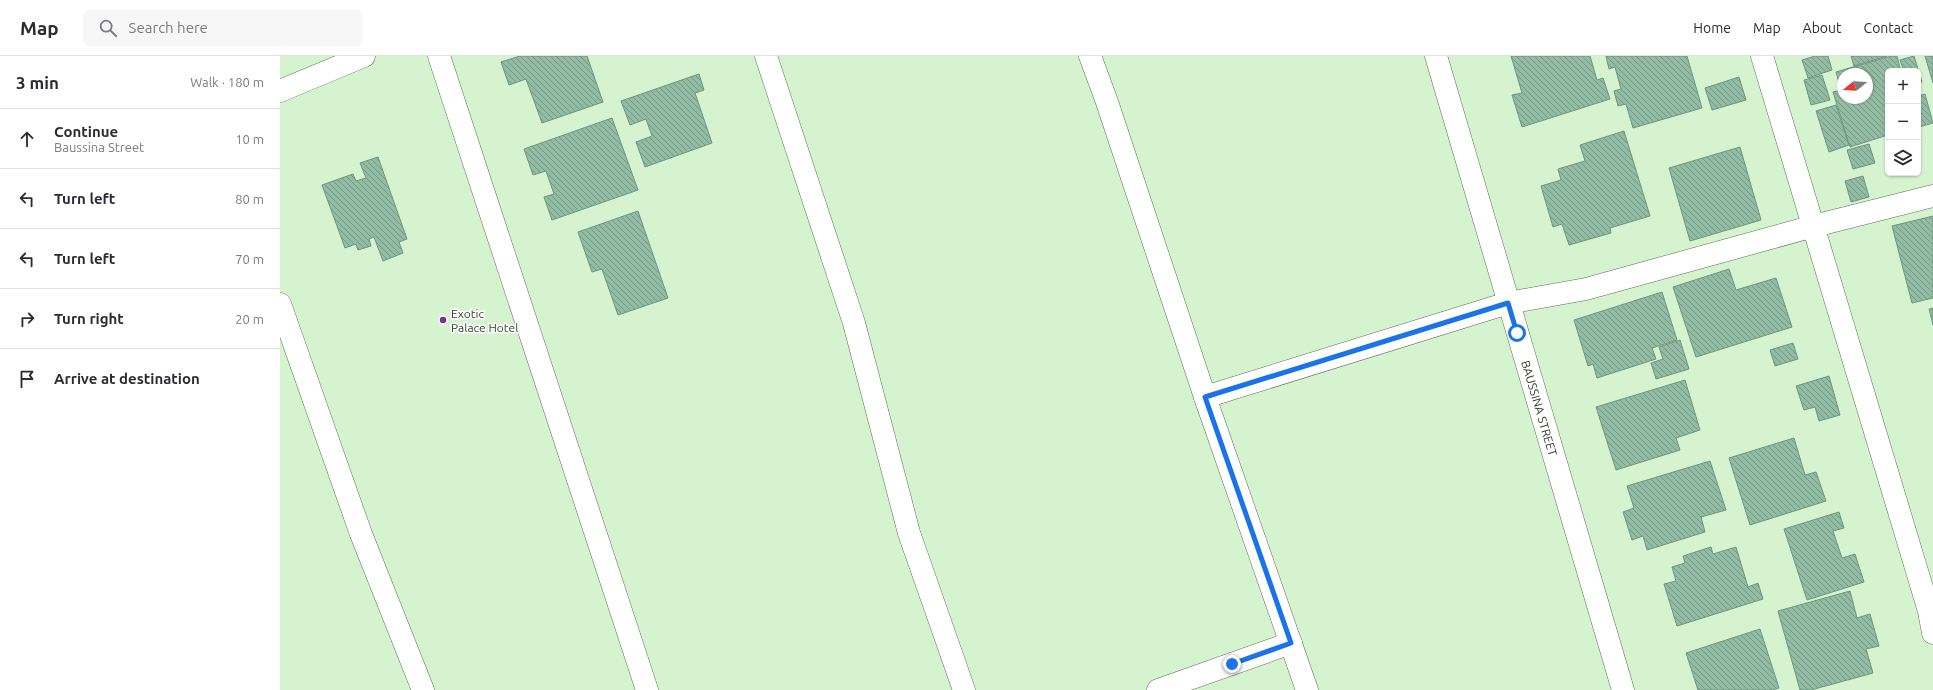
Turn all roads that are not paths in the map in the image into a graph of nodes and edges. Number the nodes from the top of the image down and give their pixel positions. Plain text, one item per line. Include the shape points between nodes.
1 (364, 56) edge
2 (439, 56) edge
3 (766, 56) edge
4 (1090, 56) edge
5 (1436, 56) edge
6 (1762, 56) edge
7 (280, 91) edge
8 (1933, 196) edge
9 (1814, 226) junction
10 (1508, 303) junction
11 (280, 304) edge
12 (1205, 397) junction
13 (1933, 633) edge
14 (1291, 643) junction
15 (423, 690) edge
16 (647, 690) edge
17 (964, 690) edge
18 (1158, 690) edge
19 (1308, 690) edge
20 (1623, 690) edge

1 - 7 street
2 - 16 street
3 - 17 street via 854,323 909,533
4 - 12 street
5 - 10 street, BAUSSINA STREET
6 - 9 street
8 - 9 street
9 - 10 street via 1586,289
9 - 13 street via 1929,611
10 - 12 street
10 - 20 street, BAUSSINA STREET
11 - 15 street via 361,534
12 - 14 street
14 - 18 street
14 - 19 street

